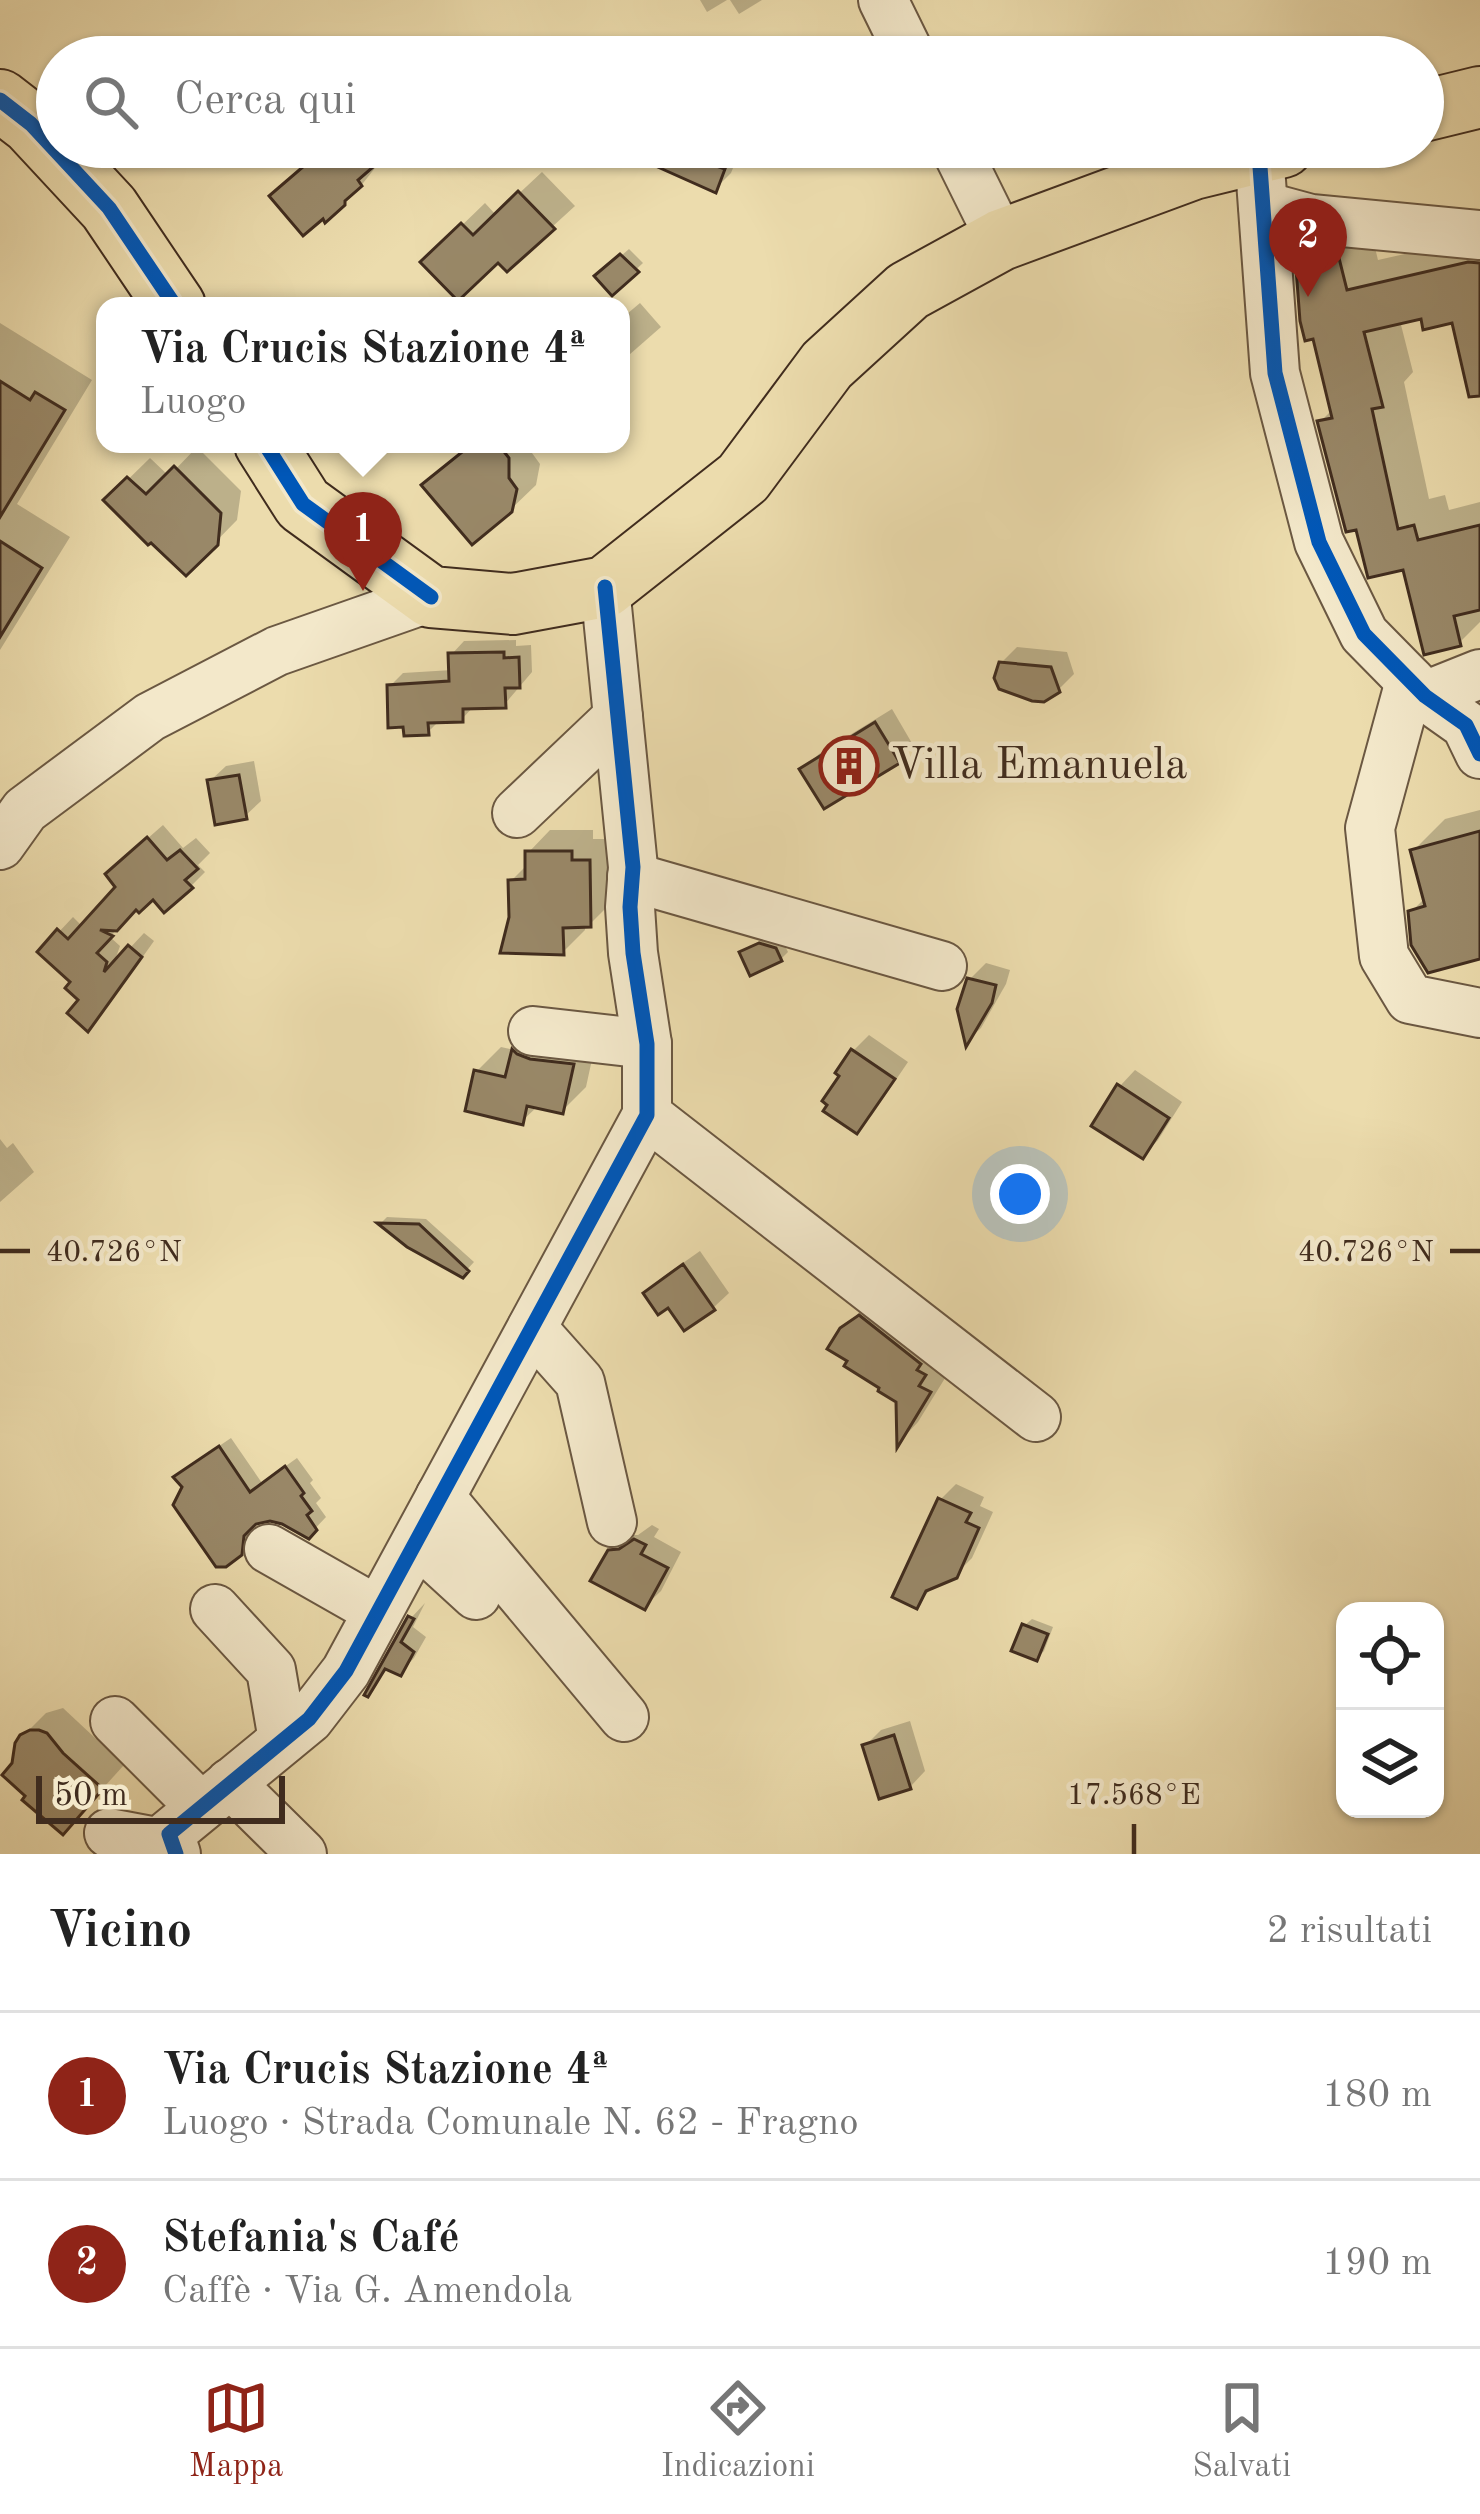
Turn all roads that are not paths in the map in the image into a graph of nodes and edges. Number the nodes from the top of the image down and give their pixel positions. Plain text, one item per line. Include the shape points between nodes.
1 (883, 0) edge
2 (901, 36) edge
3 (1480, 97) edge
4 (0, 100) edge
5 (1444, 106) edge
6 (36, 128) edge
7 (73, 168) edge
8 (966, 168) edge
9 (1268, 169) edge
10 (1480, 235) edge
11 (1001, 240) junction
12 (169, 297) edge
13 (271, 453) edge
14 (605, 587) junction
15 (431, 597) junction
16 (1480, 674) edge
17 (1418, 688) junction
18 (618, 717) junction
19 (1480, 754) edge
20 (517, 813) dead end
21 (0, 845) edge
22 (632, 877) junction
23 (942, 965) dead end
24 (1480, 1013) edge
25 (533, 1031) dead end
26 (647, 1044) junction
27 (640, 1127) junction
28 (738, 1214) dead end
29 (527, 1312) junction
30 (1036, 1418) dead end
31 (440, 1497) junction
32 (612, 1522) dead end
33 (417, 1541) junction
34 (269, 1549) dead end
35 (476, 1595) dead end
36 (215, 1609) dead end
37 (378, 1612) junction
38 (624, 1718) dead end
39 (116, 1721) dead end
40 (283, 1740) junction
41 (195, 1822) edge
42 (109, 1833) dead end
43 (302, 1854) edge

1 - 2 street
3 - 5 main road
4 - 6 main road
7 - 12 main road
8 - 11 street
9 - 10 street via 1311,219
9 - 11 main road via 1193,169
9 - 17 street via 1275,373 1319,542 1364,634
11 - 14 main road via 908,291 826,365 743,478
13 - 15 main road via 303,504
14 - 15 main road via 513,604
14 - 18 street
15 - 21 street via 277,651 150,717 25,810
16 - 17 street
17 - 19 street via 1466,725
17 - 24 street via 1370,828 1384,956 1410,999
18 - 20 street
18 - 22 street
22 - 23 street
22 - 26 street
25 - 26 street
26 - 27 street
27 - 28 street
27 - 29 street
27 - 30 street
29 - 31 street
29 - 32 street via 580,1382
31 - 33 street
31 - 38 street
33 - 35 street
33 - 37 street
34 - 37 street
36 - 40 street via 271,1670
37 - 40 street via 346,1671
39 - 41 street
40 - 41 street
41 - 42 street
41 - 43 street

